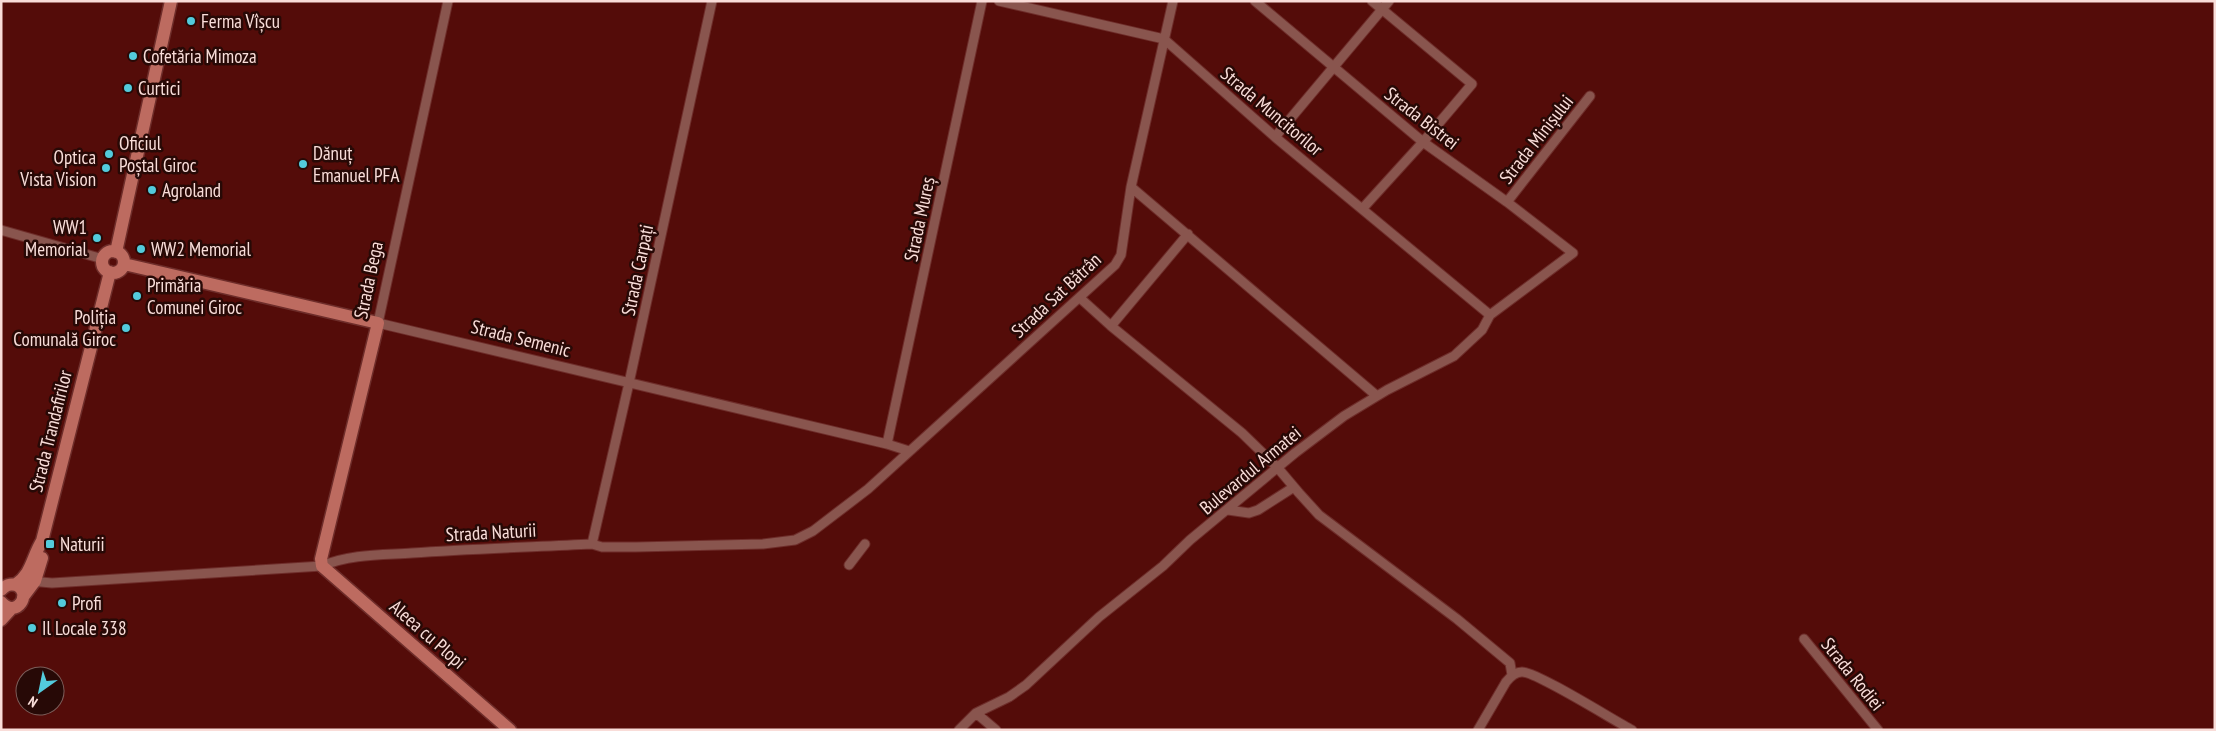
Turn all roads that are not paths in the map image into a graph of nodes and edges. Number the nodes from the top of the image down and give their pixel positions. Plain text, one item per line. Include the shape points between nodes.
1 (171, 1) edge
2 (448, 1) edge
3 (712, 1) edge
4 (982, 1) edge
5 (999, 1) edge
6 (1173, 1) edge
7 (1256, 1) edge
8 (1372, 1) edge
9 (1389, 1) edge
10 (1382, 10) junction
11 (1164, 39) junction
12 (1332, 66) junction
13 (1590, 96) dead end
14 (1275, 137) junction
15 (1423, 142) junction
16 (1131, 187) junction
17 (1507, 202) junction
18 (1362, 208) junction
19 (1, 230) edge
20 (1188, 234) junction
21 (116, 252) junction
22 (1574, 253) joint
23 (102, 259) junction
24 (124, 264) junction
25 (110, 272) junction
26 (1080, 298) junction
27 (1490, 315) junction
28 (378, 323) junction
29 (1111, 326) junction
30 (629, 384) junction
31 (1377, 396) junction
32 (887, 444) junction
33 (909, 451) junction
34 (1278, 467) junction
35 (1294, 487) junction
36 (1228, 510) junction
37 (42, 541) junction
38 (592, 544) junction
39 (865, 544) dead end
40 (849, 565) dead end
41 (322, 566) junction
42 (40, 582) junction
43 (9, 584) edge
44 (23, 599) junction
45 (4, 605) edge
46 (1, 620) edge
47 (1804, 639) dead end
48 (1512, 675) junction
49 (976, 713) junction
50 (510, 730) edge
51 (959, 730) edge
52 (996, 730) edge
53 (1478, 730) edge
54 (1632, 730) edge
55 (1878, 730) edge

1 - 21 main road
2 - 28 street, Strada Bega
3 - 30 street, Strada Carpați
4 - 32 street, Strada Mureș
5 - 11 street, Strada Muncitorilor
6 - 11 street, Strada Sat Bătrân
7 - 12 street, Strada Bistrei
8 - 10 street
9 - 10 street
10 - 12 street
10 - 15 street via 1472,84
11 - 14 street, Strada Muncitorilor
11 - 16 street, Strada Sat Bătrân
12 - 14 street
12 - 15 street, Strada Bistrei
13 - 17 street, Strada Minișului
14 - 18 street, Strada Muncitorilor
15 - 17 street, Strada Bistrei
15 - 18 street
16 - 20 street
16 - 26 street, Strada Sat Bătrân via 1121,255 1115,265
17 - 22 street, Strada Bistrei
18 - 27 street, Strada Muncitorilor
19 - 23 street
20 - 29 street
20 - 31 street
21 - 23 main road via 106,253
21 - 24 main road
22 - 27 street, Bulevardul Armatei
23 - 25 main road via 103,266
24 - 25 main road via 117,272
24 - 28 main road, Strada Semenic
25 - 37 main road, Strada Trandafirilor
26 - 29 street
26 - 33 street, Strada Sat Bătrân
27 - 31 street, Bulevardul Armatei via 1482,330 1454,356
28 - 30 street, Strada Semenic
28 - 41 main road, Strada Bega via 321,559
29 - 34 street via 1242,433
30 - 32 street, Strada Semenic
30 - 38 street, Strada Carpați
31 - 34 street, Bulevardul Armatei via 1330,426
32 - 33 street, Strada Semenic
33 - 38 street, Strada Naturii via 834,516 795,540 670,546 602,547
34 - 35 street
34 - 36 street, Bulevardul Armatei
35 - 36 street via 1258,510 1249,513
35 - 48 street via 1319,515 1510,663
36 - 49 street, Bulevardul Armatei via 1099,617 1026,684 1009,697
37 - 42 main road, Strada Trandafirilor
37 - 43 main road, Strada Trandafirilor via 30,570
38 - 41 street, Strada Naturii via 369,556 336,560
39 - 40 street
41 - 42 street, Strada Naturii via 190,576
41 - 50 main road, Aleea cu Plopi
42 - 43 street, Strada Naturii
42 - 44 main road, Strada Trandafirilor
43 - 44 main road via 21,589
44 - 45 main road via 18,606
45 - 46 main road
47 - 55 street, Strada Rodiei
48 - 53 street
48 - 54 street via 1522,672 1542,680
49 - 51 street, Bulevardul Armatei
49 - 52 street

